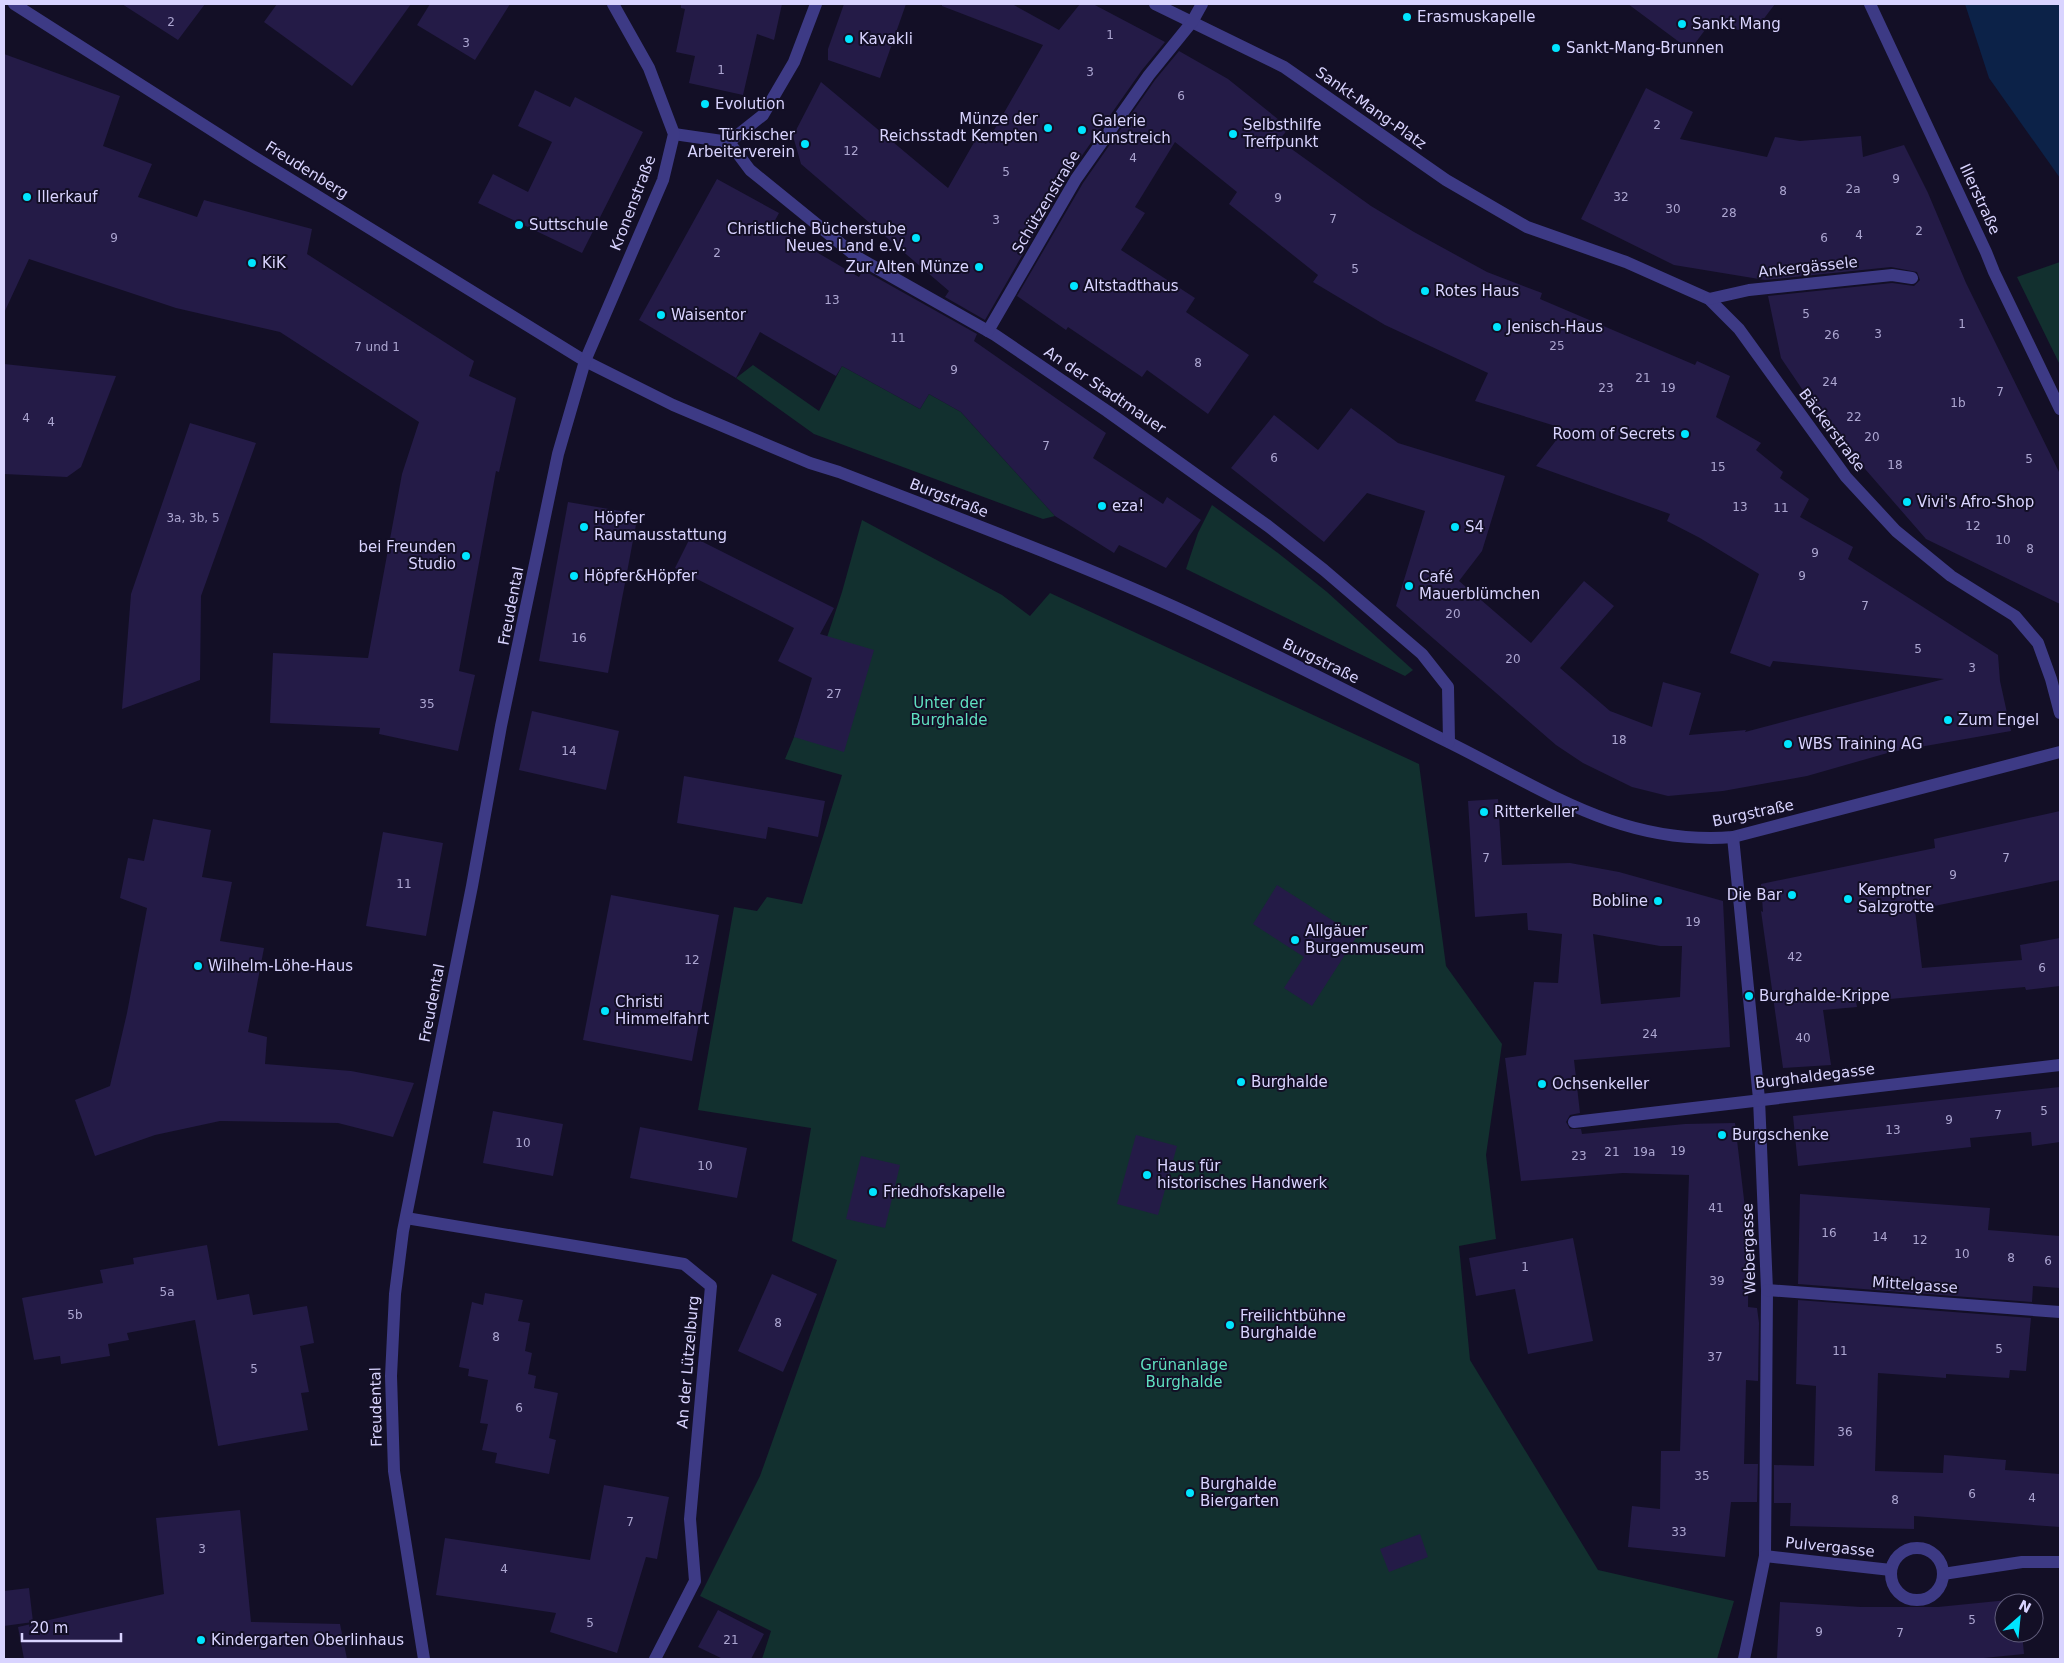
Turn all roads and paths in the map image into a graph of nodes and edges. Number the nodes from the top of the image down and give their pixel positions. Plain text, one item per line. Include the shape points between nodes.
1 (14, 4) edge
2 (613, 4) edge
3 (816, 4) edge
4 (1155, 4) edge
5 (1202, 4) edge
6 (1870, 4) edge
7 (1192, 22) junction
8 (674, 134) junction
9 (729, 142) junction
10 (1527, 227) joint
11 (1912, 278) dead end
12 (1709, 299) junction
13 (988, 331) junction
14 (585, 361) junction
15 (2060, 409) edge
16 (2060, 712) edge
17 (1448, 742) junction
18 (2060, 752) edge
19 (1733, 837) junction
20 (2060, 1065) edge
21 (1759, 1099) junction
22 (1574, 1122) dead end
23 (406, 1218) junction
24 (1767, 1290) junction
25 (2060, 1312) edge
26 (1765, 1556) junction
27 (2060, 1562) edge
28 (1891, 1570) junction
29 (1944, 1574) junction
30 (424, 1659) edge
31 (655, 1659) edge
32 (1744, 1659) edge

1 - 14 street, Freudenberg
2 - 8 street via 649,68
3 - 9 street via 794,62 763,115
4 - 7 street, Sankt-Mang-Platz
5 - 7 street, Schützenstraße
6 - 15 street, Illerstraße
7 - 10 street, Sankt-Mang-Platz via 1284,67 1446,180
7 - 13 street, Schützenstraße via 1149,75 1076,179
8 - 9 street
8 - 14 street, Kronenstraße via 663,180
9 - 13 street, An der Stadtmauer via 750,170 857,257
10 - 12 street, Bäckerstraße via 1626,262
11 - 12 street, Ankergässele via 1892,275 1749,290
12 - 16 street, Bäckerstraße via 1739,330 1846,477 1896,532 1951,576 2015,616 2038,643
13 - 17 street, An der Stadtmauer via 1108,411 1268,526 1422,654 1448,687
14 - 17 street, Burgstraße via 673,405 810,463 1106,576
14 - 23 street, Freudental via 558,454 501,726
17 - 19 street, Burgstraße via 1573,808 1618,825 1658,834 1708,839
18 - 19 street, Burgstraße
19 - 21 street, Webergasse
20 - 21 street, Burghaldegasse
21 - 22 street, Burghaldegasse
21 - 24 street, Webergasse
23 - 30 street, Freudental via 394,1294 391,1376 394,1471
23 - 31 street, An der Lützelburg via 684,1264 711,1286 690,1519 695,1580
24 - 25 street, Mittelgasse
24 - 26 street, Webergasse
26 - 28 street, Pulvergasse
26 - 32 street, Webergasse
27 - 29 street via 2022,1562
28 - 29 street, Pulvergasse via 1898,1556 1912,1548 1920,1548 1934,1554
28 - 29 street, Pulvergasse via 1894,1587 1900,1594 1916,1601 1924,1600 1939,1590

